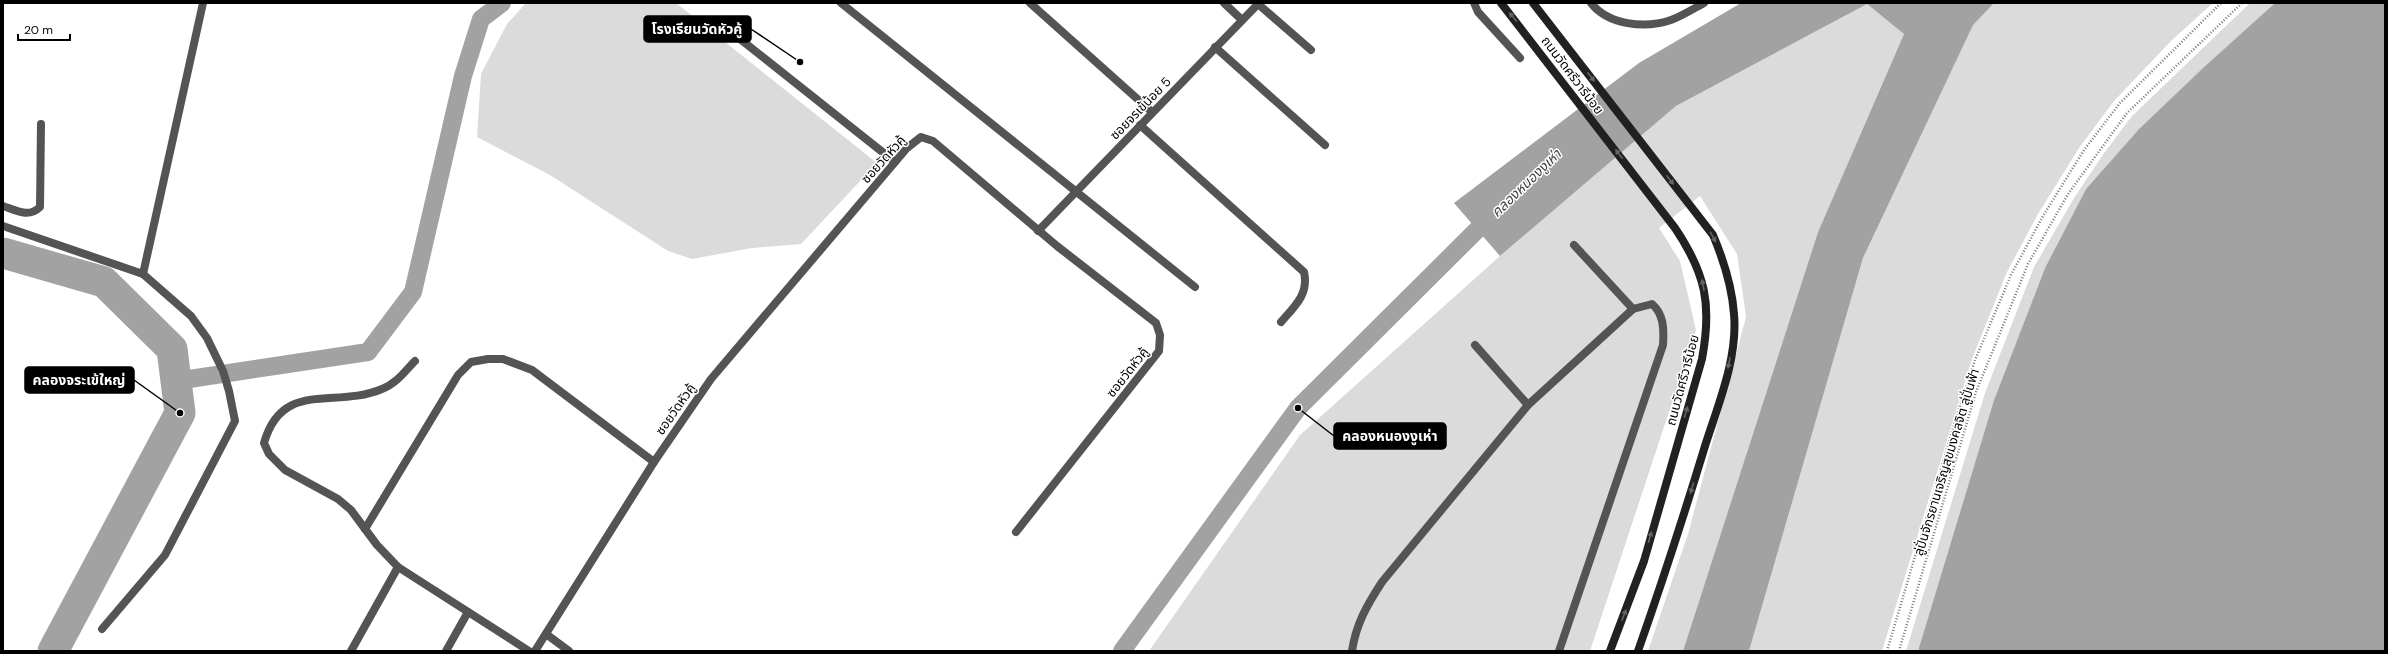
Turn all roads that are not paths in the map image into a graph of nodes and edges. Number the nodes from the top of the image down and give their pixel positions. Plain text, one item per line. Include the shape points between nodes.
1 (203, 3) edge
2 (841, 3) edge
3 (1030, 3) edge
4 (1224, 3) edge
5 (1258, 3) edge
6 (1474, 3) edge
7 (1501, 3) edge
8 (1533, 3) edge
9 (1590, 3) edge
10 (1704, 3) edge
11 (1242, 20) junction
12 (730, 31) dead end
13 (1215, 48) junction
14 (1311, 50) dead end
15 (1520, 58) dead end
16 (1152, 112) junction
17 (41, 124) dead end
18 (1140, 125) junction
19 (1325, 146) dead end
20 (895, 162) junction
21 (1076, 192) junction
22 (3, 206) edge
23 (3, 226) edge
24 (1038, 231) junction
25 (1574, 245) dead end
26 (143, 274) junction
27 (1195, 287) dead end
28 (1633, 309) junction
29 (1281, 322) dead end
30 (1475, 346) dead end
31 (415, 361) dead end
32 (1528, 405) junction
33 (654, 462) junction
34 (365, 529) junction
35 (1016, 532) dead end
36 (398, 567) junction
37 (468, 612) junction
38 (102, 629) dead end
39 (546, 634) junction
40 (351, 651) edge
41 (446, 651) edge
42 (529, 651) edge
43 (535, 651) edge
44 (569, 651) edge
45 (1352, 651) edge
46 (1559, 651) edge
47 (1610, 651) edge
48 (1638, 651) edge

1 - 26 street
2 - 21 street
3 - 16 street
4 - 11 street
5 - 11 street, ซอยจรเข้น้อย 5
5 - 14 street
6 - 15 street via 1478,12
47 -> 7 main road, ถนนวัดศรีวารีน้อย via 1644,561 1702,359 1707,332 1707,304 1700,273 1691,251
8 -> 48 main road, ถนนวัดศรีวารีน้อย via 1713,235 1725,262 1735,314 1734,342 1721,396 1668,567
9 - 10 street via 1607,17 1630,24 1652,25 1672,20
11 - 13 street, ซอยจรเข้น้อย 5
12 - 20 street
13 - 16 street, ซอยจรเข้น้อย 5
13 - 19 street
16 - 18 street, ซอยจรเข้น้อย 5
17 - 22 street via 40,207 34,213 27,214
18 - 21 street, ซอยจรเข้น้อย 5
18 - 29 street via 1304,272 1306,283 1303,294
20 - 24 street, ซอยวัดหัวคู้ via 921,137 933,141
20 - 33 street, ซอยวัดหัวคู้ via 711,380
21 - 24 street, ซอยจรเข้น้อย 5
21 - 27 street
23 - 26 street
24 - 35 street, ซอยวัดหัวคู้ via 1156,323 1160,344 1159,351
25 - 28 street
26 - 38 street via 191,316 207,338 223,371 235,421 165,555
28 - 32 street
28 - 46 street via 1652,304 1658,309 1664,332 1663,345
30 - 32 street
31 - 34 street via 396,381 383,389 287,406 273,419 264,443 269,454 285,470 338,499 351,510
32 - 45 street via 1382,582 1361,616 1355,630
33 - 34 street via 532,370 503,359 472,362 458,375
33 - 39 street, ซอยวัดหัวคู้
34 - 36 street
36 - 37 street
36 - 40 street
37 - 41 street
37 - 42 street
39 - 43 street, ซอยวัดหัวคู้
39 - 44 street

